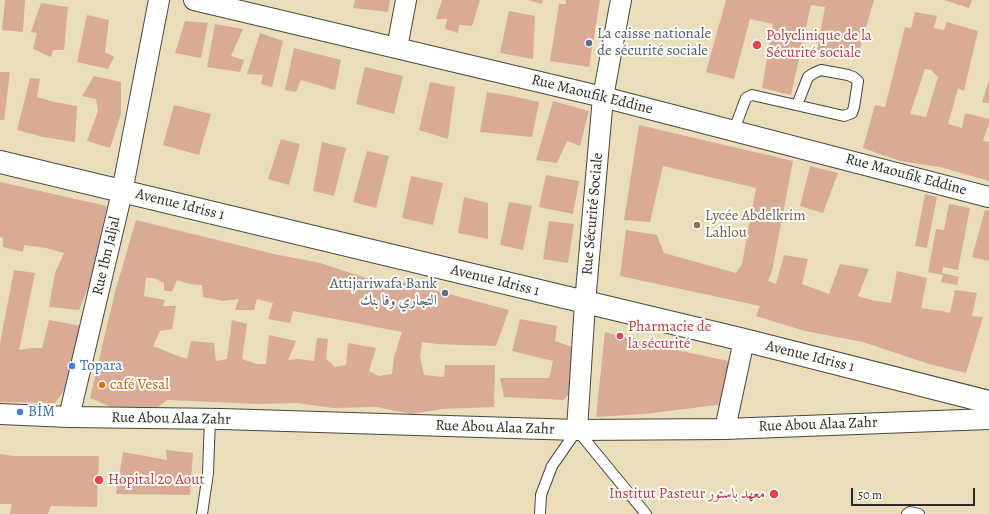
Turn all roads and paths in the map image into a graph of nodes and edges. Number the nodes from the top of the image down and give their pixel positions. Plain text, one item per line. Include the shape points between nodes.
1 (159, 0) edge
2 (194, 0) edge
3 (406, 0) edge
4 (621, 0) edge
5 (397, 48) junction
6 (603, 97) junction
7 (797, 105) junction
8 (734, 130) junction
9 (0, 162) edge
10 (122, 192) junction
11 (989, 196) edge
12 (586, 303) junction
13 (744, 340) junction
14 (989, 402) edge
15 (0, 414) edge
16 (70, 417) junction
17 (210, 419) junction
18 (989, 419) edge
19 (726, 429) junction
20 (577, 430) junction
21 (202, 514) edge
22 (540, 514) edge
23 (646, 514) edge
24 (907, 514) edge
25 (919, 514) edge

1 - 10 street, Rue Ibn Jaljal
2 - 5 street, Rue Maoufik Eddine
3 - 5 street
4 - 6 street, Rue Sécurité Sociale
5 - 6 street, Rue Maoufik Eddine
6 - 8 street, Rue Maoufik Eddine
6 - 12 street, Rue Sécurité Sociale
7 - 7 lane via 844,116 852,113 858,81 848,75 821,70 814,72 808,77
7 - 8 lane via 752,95 746,98
8 - 11 street, Rue Maoufik Eddine
9 - 10 street, Avenue Idriss 1
10 - 12 street, Avenue Idriss 1
10 - 16 street, Rue Ibn Jaljal
12 - 13 street, Avenue Idriss 1
12 - 20 street, Rue Sécurité Sociale
13 - 14 street, Avenue Idriss 1
13 - 19 street
15 - 16 street, Rue Abou Alaa Zahr
16 - 17 street, Rue Abou Alaa Zahr
17 - 20 street, Rue Abou Alaa Zahr
17 - 21 lane via 208,473
18 - 19 street, Rue Abou Alaa Zahr
19 - 20 street, Rue Abou Alaa Zahr
20 - 22 lane via 552,466 541,495
20 - 23 lane
24 - 25 lane

